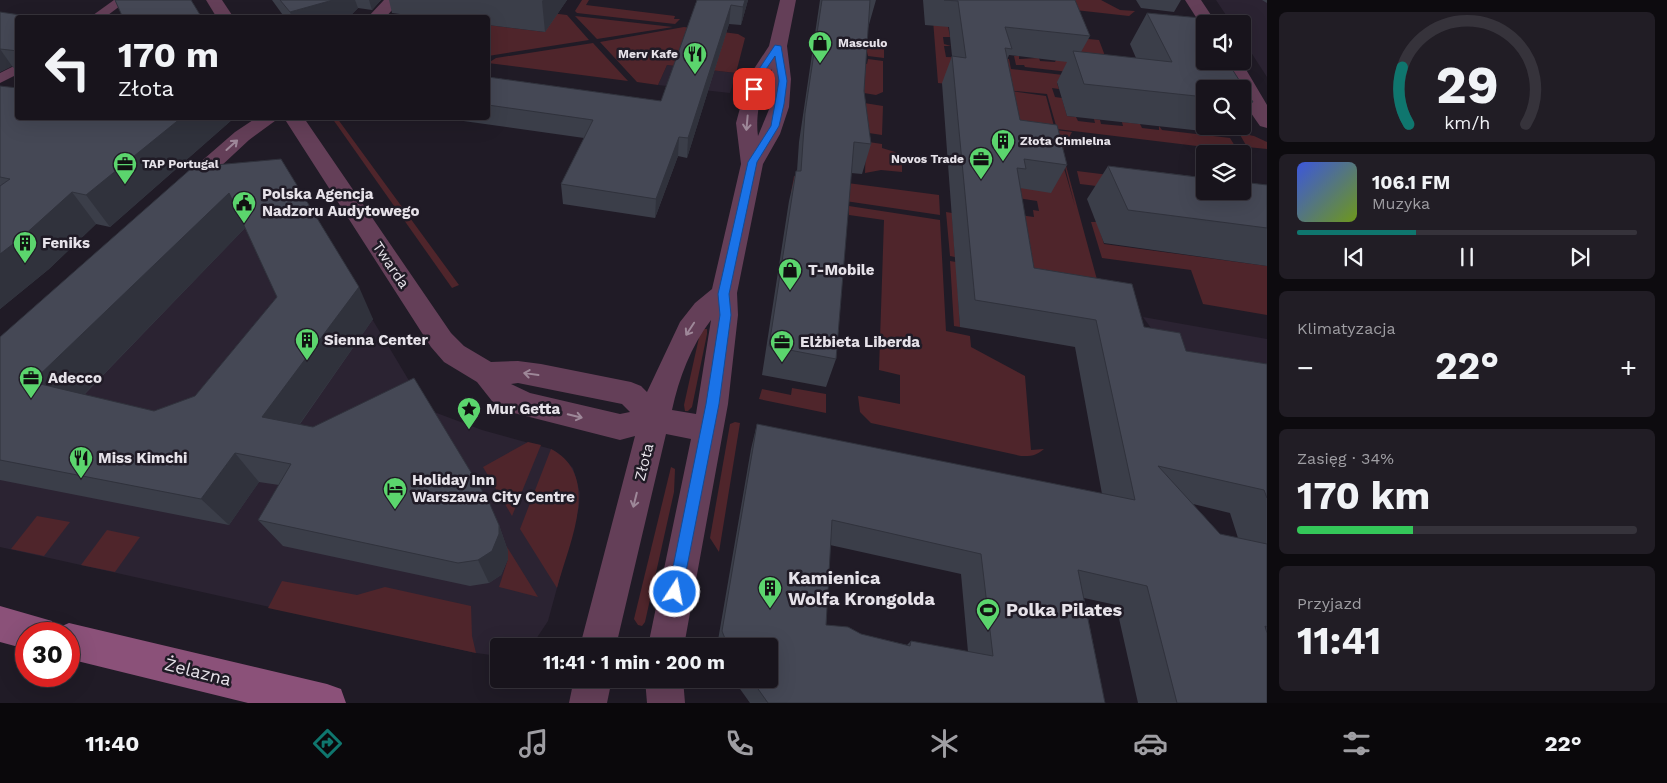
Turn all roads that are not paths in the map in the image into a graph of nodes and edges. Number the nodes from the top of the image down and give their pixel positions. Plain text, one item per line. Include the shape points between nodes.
1 (122, 0) edge
2 (214, 0) edge
3 (393, 0) edge
4 (788, 0) edge
5 (1193, 0) edge
6 (100, 15) edge
7 (224, 15) edge
8 (379, 15) edge
9 (1202, 15) edge
10 (778, 46) junction
11 (15, 70) edge
12 (1237, 70) edge
13 (0, 79) edge
14 (266, 120) edge
15 (295, 120) edge
16 (1267, 122) edge
17 (752, 162) junction
18 (165, 205) edge
19 (724, 294) junction
20 (655, 419) junction
21 (708, 429) junction
22 (0, 624) edge
23 (15, 628) edge
24 (600, 638) edge
25 (668, 638) edge
26 (80, 644) edge
27 (590, 688) edge
28 (665, 688) edge
29 (327, 703) edge
30 (588, 703) edge
31 (666, 703) edge

1 - 6 lane
2 - 7 street
3 - 8 street
4 - 10 street
5 - 9 street
10 - 17 street via 783,81 780,104 775,126
10 -> 17 street via 757,78 746,123
11 - 13 lane
12 - 16 street
18 -> 14 street via 242,136
15 - 20 street, Twarda via 441,340 459,358 487,374 502,393 524,404 620,427
17 - 19 street
19 -> 20 street, Złota via 704,310 690,329 663,385
19 - 21 street via 725,315
20 - 21 street, Twarda
20 -> 24 street, Złota
21 - 25 street
22 - 23 street
26 - 29 street, Żelazna
27 - 30 street
28 - 31 street

